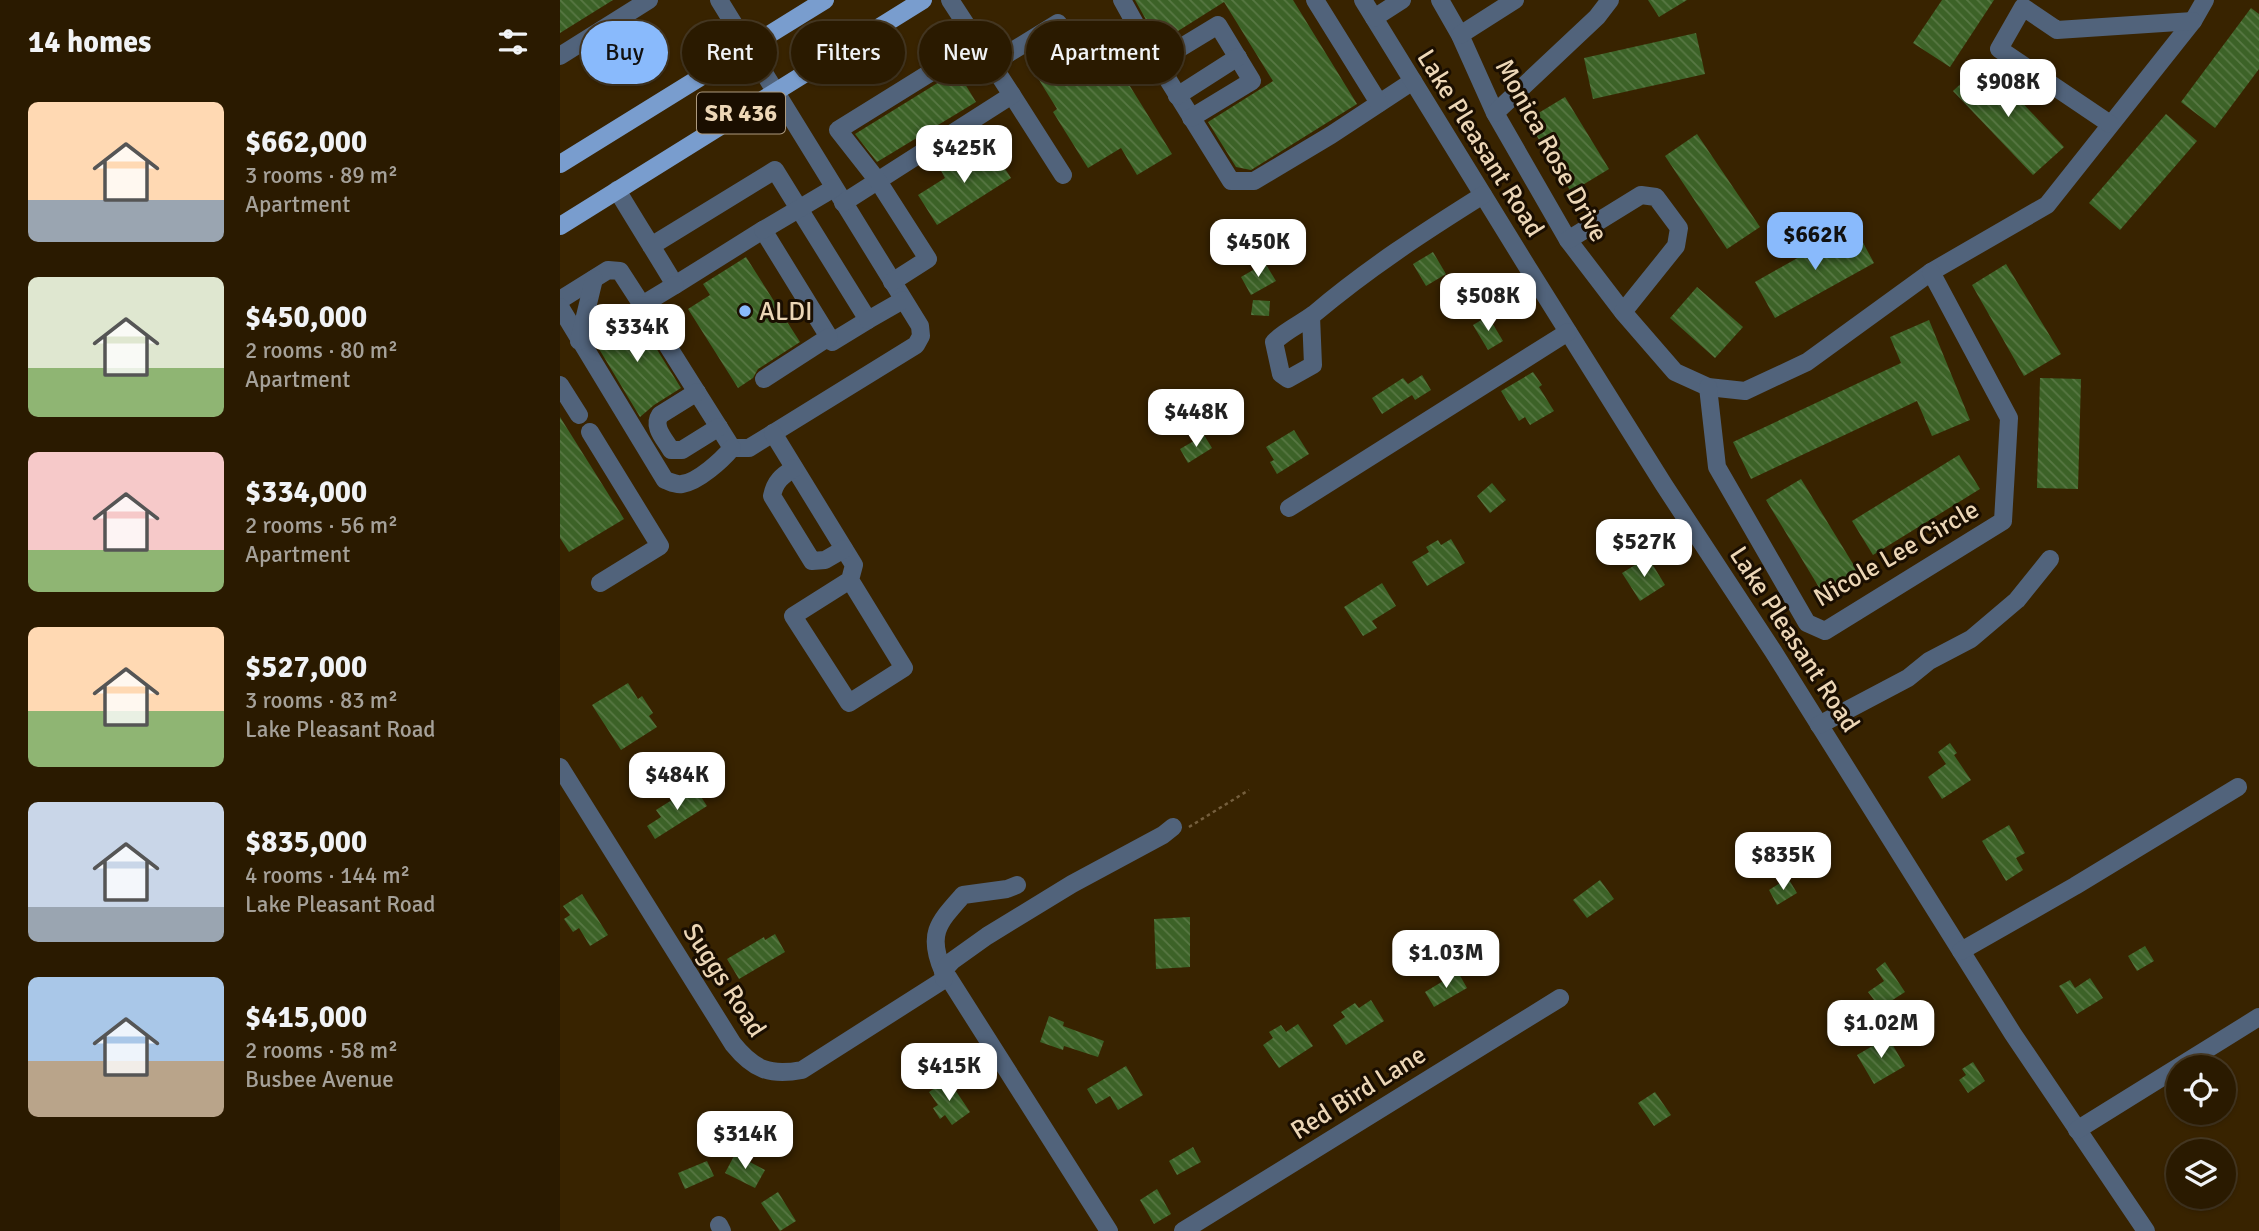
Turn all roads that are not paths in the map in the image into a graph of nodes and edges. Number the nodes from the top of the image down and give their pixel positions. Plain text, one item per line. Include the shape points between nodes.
1 (649, 0) edge
2 (719, 0) edge
3 (825, 0) edge
4 (923, 0) edge
5 (950, 0) edge
6 (1122, 0) edge
7 (1315, 0) edge
8 (1363, 0) edge
9 (1402, 0) edge
10 (1440, 0) edge
11 (1515, 0) edge
12 (1610, 0) edge
13 (2206, 0) edge
14 (1374, 18) junction
15 (732, 21) edge
16 (964, 21) edge
17 (1134, 21) edge
18 (2193, 21) junction
19 (777, 30) edge
20 (1460, 35) junction
21 (1184, 46) edge
22 (560, 56) edge
23 (1238, 57) junction
24 (919, 80) edge
25 (1413, 81) junction
26 (690, 84) edge
27 (770, 84) edge
28 (1005, 84) edge
29 (1170, 84) edge
30 (775, 92) junction
31 (1012, 95) junction
32 (1177, 96) junction
33 (1379, 103) junction
34 (1495, 113) junction
35 (1191, 118) junction
36 (2110, 124) junction
37 (560, 164) edge
38 (1063, 174) dead end
39 (878, 181) junction
40 (617, 190) junction
41 (838, 195) junction
42 (1483, 195) junction
43 (799, 209) junction
44 (560, 226) edge
45 (763, 230) junction
46 (1568, 240) junction
47 (651, 246) junction
48 (1931, 272) junction
49 (594, 279) junction
50 (892, 282) junction
51 (675, 285) junction
52 (903, 300) junction
53 (560, 305) edge
54 (642, 305) junction
55 (1623, 312) junction
56 (1311, 316) dead end
57 (868, 320) junction
58 (1568, 332) junction
59 (829, 337) junction
60 (579, 341) junction
61 (764, 379) dead end
62 (560, 385) edge
63 (1708, 387) junction
64 (697, 392) junction
65 (579, 415) dead end
66 (719, 427) junction
67 (590, 432) dead end
68 (773, 433) junction
69 (732, 448) junction
70 (794, 468) junction
71 (1289, 508) dead end
72 (844, 548) junction
73 (2050, 559) dead end
74 (850, 580) junction
75 (600, 583) dead end
76 (1819, 725) junction
77 (560, 767) edge
78 (2238, 787) dead end
79 (1173, 827) dead end
80 (1017, 884) dead end
81 (1961, 951) junction
82 (945, 976) junction
83 (1560, 998) dead end
84 (2259, 1017) edge
85 (2077, 1130) junction
86 (1109, 1231) edge
87 (1183, 1231) edge
88 (2146, 1231) edge

1 - 22 street
2 - 15 street
3 - 19 main road, SR 436
4 - 30 main road, SR 436
5 - 16 street
6 - 17 street
7 - 33 street
8 - 14 street, Lake Pleasant Road
9 - 14 street
10 - 20 street, Monica Rose Drive
11 - 20 street
12 - 34 street
13 - 18 street, Monica Rose Drive
14 - 25 street, Lake Pleasant Road
18 - 36 street, Monica Rose Drive
18 - 36 street via 2057,30 2023,7 1999,49
20 - 34 street, Monica Rose Drive
21 - 23 street via 1218,25
23 - 32 street
23 - 35 street via 1252,81
24 - 39 street via 838,130
25 - 33 street
25 - 42 street, Lake Pleasant Road
26 - 37 main road, SR 436
27 - 30 street
28 - 31 street
29 - 32 street
30 - 40 main road, SR 436
30 - 41 street
31 - 38 street
31 - 39 street
32 - 35 street
33 - 35 street via 1254,181 1231,181
34 - 46 street, Monica Rose Drive
36 - 48 street, Monica Rose Drive via 2047,205
39 - 41 street
39 - 50 street via 928,259
40 - 44 main road, SR 436
40 - 47 street
41 - 43 street
41 - 50 street
42 - 56 street via 1406,243
42 - 58 street, Lake Pleasant Road
43 - 45 street
43 - 47 street via 775,170
43 - 57 street
45 - 51 street
45 - 59 street
46 - 55 street, Monica Rose Drive
46 - 55 street via 1641,195 1656,197 1679,228 1676,246
47 - 51 street
48 - 63 street, Monica Rose Drive via 1807,362 1745,391
48 - 63 street, Nicole Lee Circle via 2009,418 2003,521 1825,631 1807,623 1717,467
49 - 53 street via 563,298
49 - 54 street via 608,270 620,271
49 - 60 street
50 - 52 street
51 - 54 street
52 - 57 street
52 - 68 street via 920,327 916,345
53 - 60 street
54 - 64 street
55 - 63 street, Monica Rose Drive via 1675,372
57 - 59 street via 832,342
58 - 71 street
58 - 76 street, Lake Pleasant Road
59 - 61 street
60 - 69 street via 665,480 685,484 720,463
62 - 65 street
64 - 66 street
64 - 66 street via 657,420 671,450 682,450
66 - 69 street
67 - 75 street via 660,547
68 - 69 street via 749,449
68 - 70 street
70 - 72 street
70 - 72 street via 780,478 772,496 812,561 825,560
72 - 74 street via 854,565
73 - 76 street via 2017,600 1971,639
74 - 74 street via 904,668 849,703 793,616
76 - 81 street, Lake Pleasant Road
77 - 82 street, Suggs Road via 733,1044 764,1070 782,1074 802,1070
78 - 81 street
79 - 82 street, Suggs Road via 987,936 952,961
80 - 82 street via 963,895 938,924 936,956
81 - 85 street, Lake Pleasant Road
82 - 86 street
83 - 87 street, Red Bird Lane
84 - 85 street
85 - 88 street, Lake Pleasant Road

